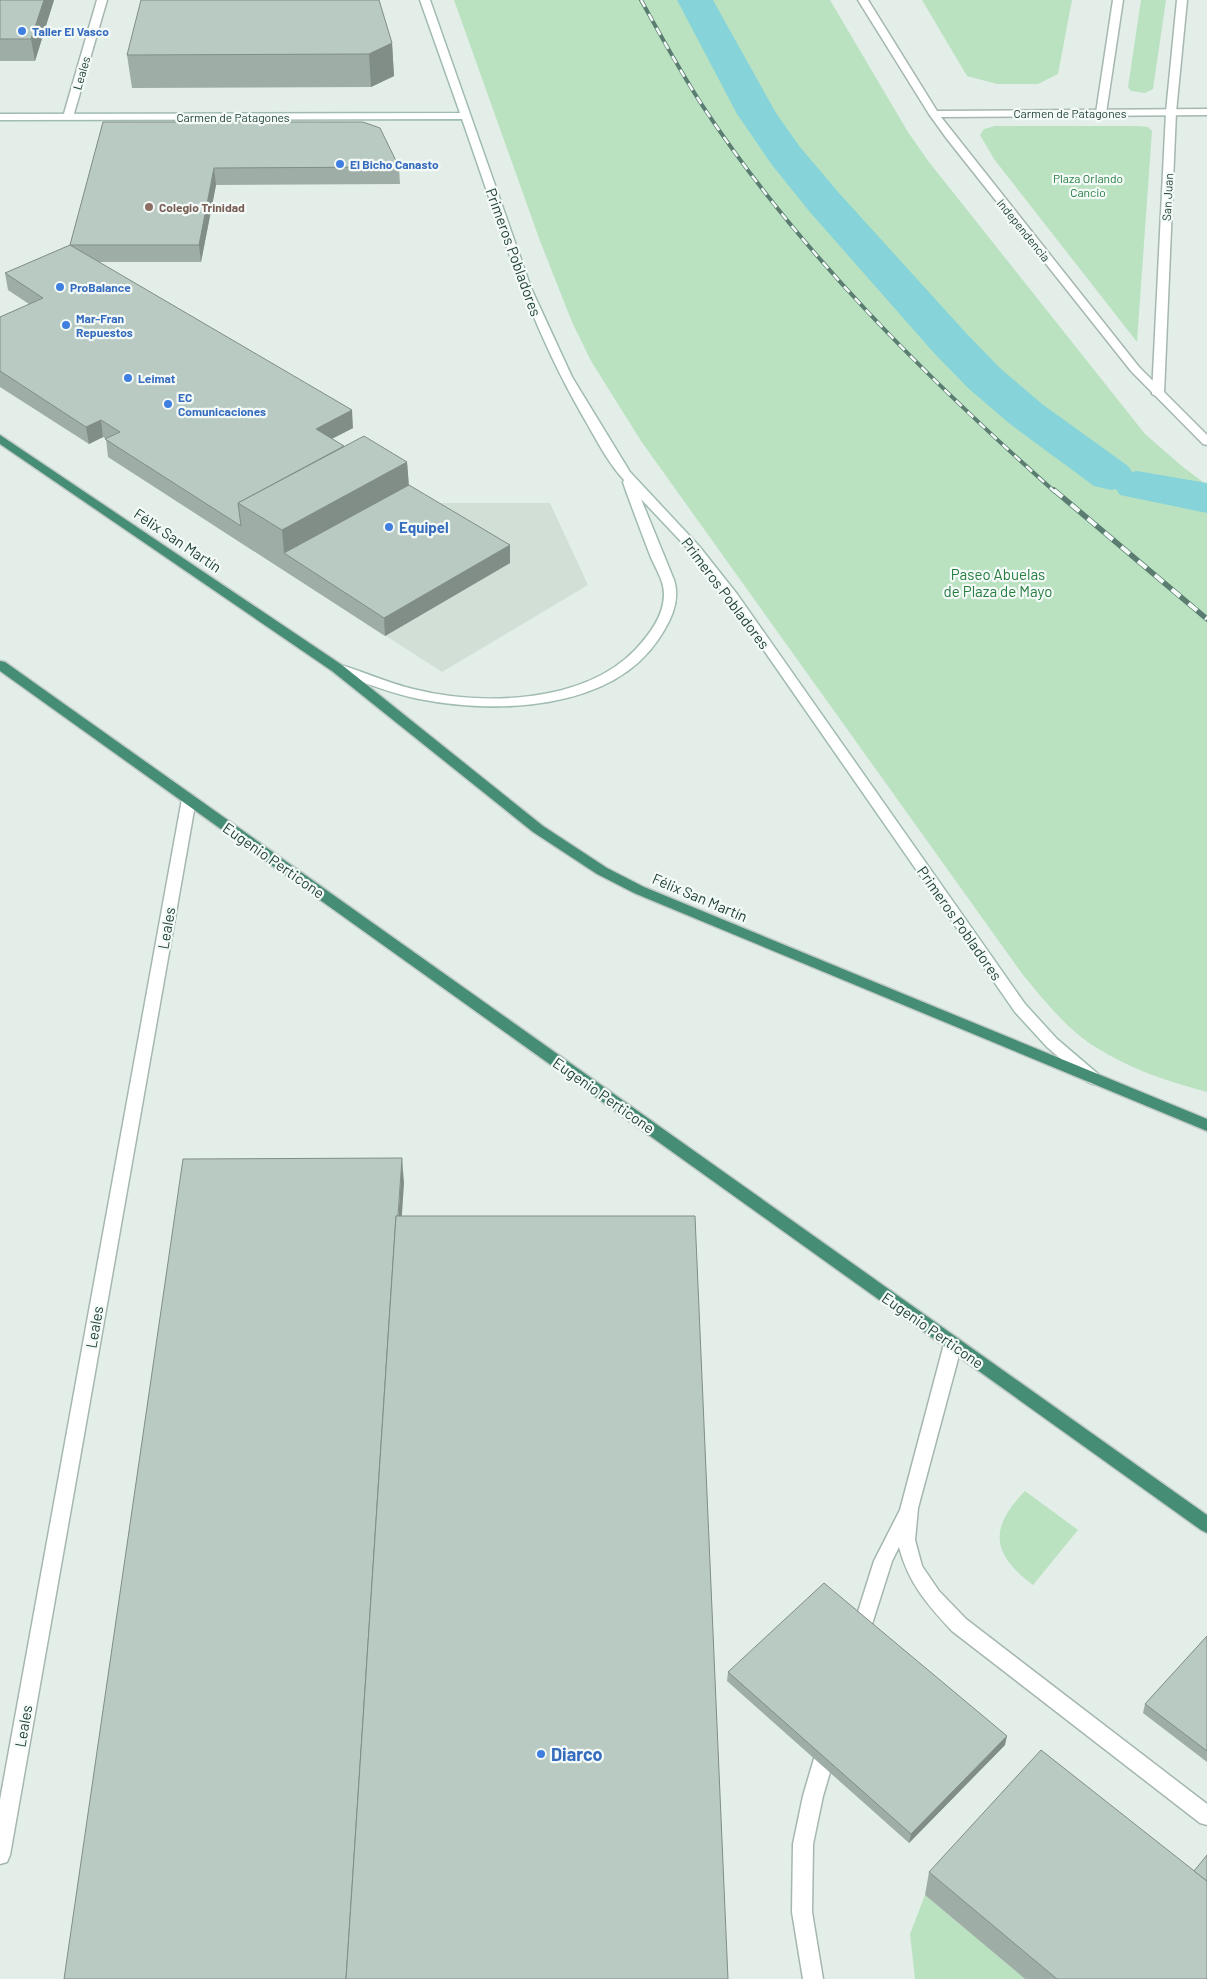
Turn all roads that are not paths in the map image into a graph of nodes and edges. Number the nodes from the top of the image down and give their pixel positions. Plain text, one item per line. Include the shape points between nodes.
1 (102, 0) edge
2 (425, 0) edge
3 (863, 0) edge
4 (1118, 0) edge
5 (1182, 0) edge
6 (1171, 112) junction
7 (1207, 112) edge
8 (1101, 113) junction
9 (934, 114) junction
10 (465, 116) junction
11 (0, 117) edge
12 (68, 117) junction
13 (1158, 394) junction
14 (0, 439) edge
15 (1207, 442) edge
16 (625, 474) junction
17 (0, 664) edge
18 (338, 668) junction
19 (189, 799) junction
20 (1094, 1079) junction
21 (1207, 1125) edge
22 (953, 1344) junction
23 (910, 1508) junction
24 (1207, 1525) edge
25 (855, 1652) edge
26 (833, 1728) edge
27 (1207, 1816) edge
28 (0, 1855) edge
29 (813, 1979) edge

1 - 12 street, Leales
2 - 10 street, Primeros Pobladores
3 - 9 street, Independencia
4 - 8 street
5 - 6 street, San Juan
6 - 7 street, Carmen de Patagones
6 - 8 street, Carmen de Patagones
6 - 13 street, San Juan
8 - 9 street, Carmen de Patagones
9 - 13 street, Independencia
10 - 12 street, Carmen de Patagones
10 - 16 street, Primeros Pobladores via 544,330 566,377
11 - 12 street, Carmen de Patagones
13 - 15 street, Independencia
14 - 18 highway, Félix San Martín
16 - 18 street, Félix San Martín via 670,588 669,608 658,629 642,652 620,671 593,686 559,696 496,701 421,695 384,686
16 - 20 street, Primeros Pobladores via 733,597 1020,1008 1052,1043
17 - 19 highway, Eugenio Perticone
18 - 20 highway, Félix San Martín via 538,829 602,871 639,890
19 - 22 highway, Eugenio Perticone
19 - 28 street, Leales
20 - 21 highway, Félix San Martín
22 - 23 street
22 - 24 highway, Eugenio Perticone
23 - 25 street via 883,1561
23 - 27 street via 906,1540 914,1568 932,1597 959,1625
26 - 29 street via 803,1844 802,1912

